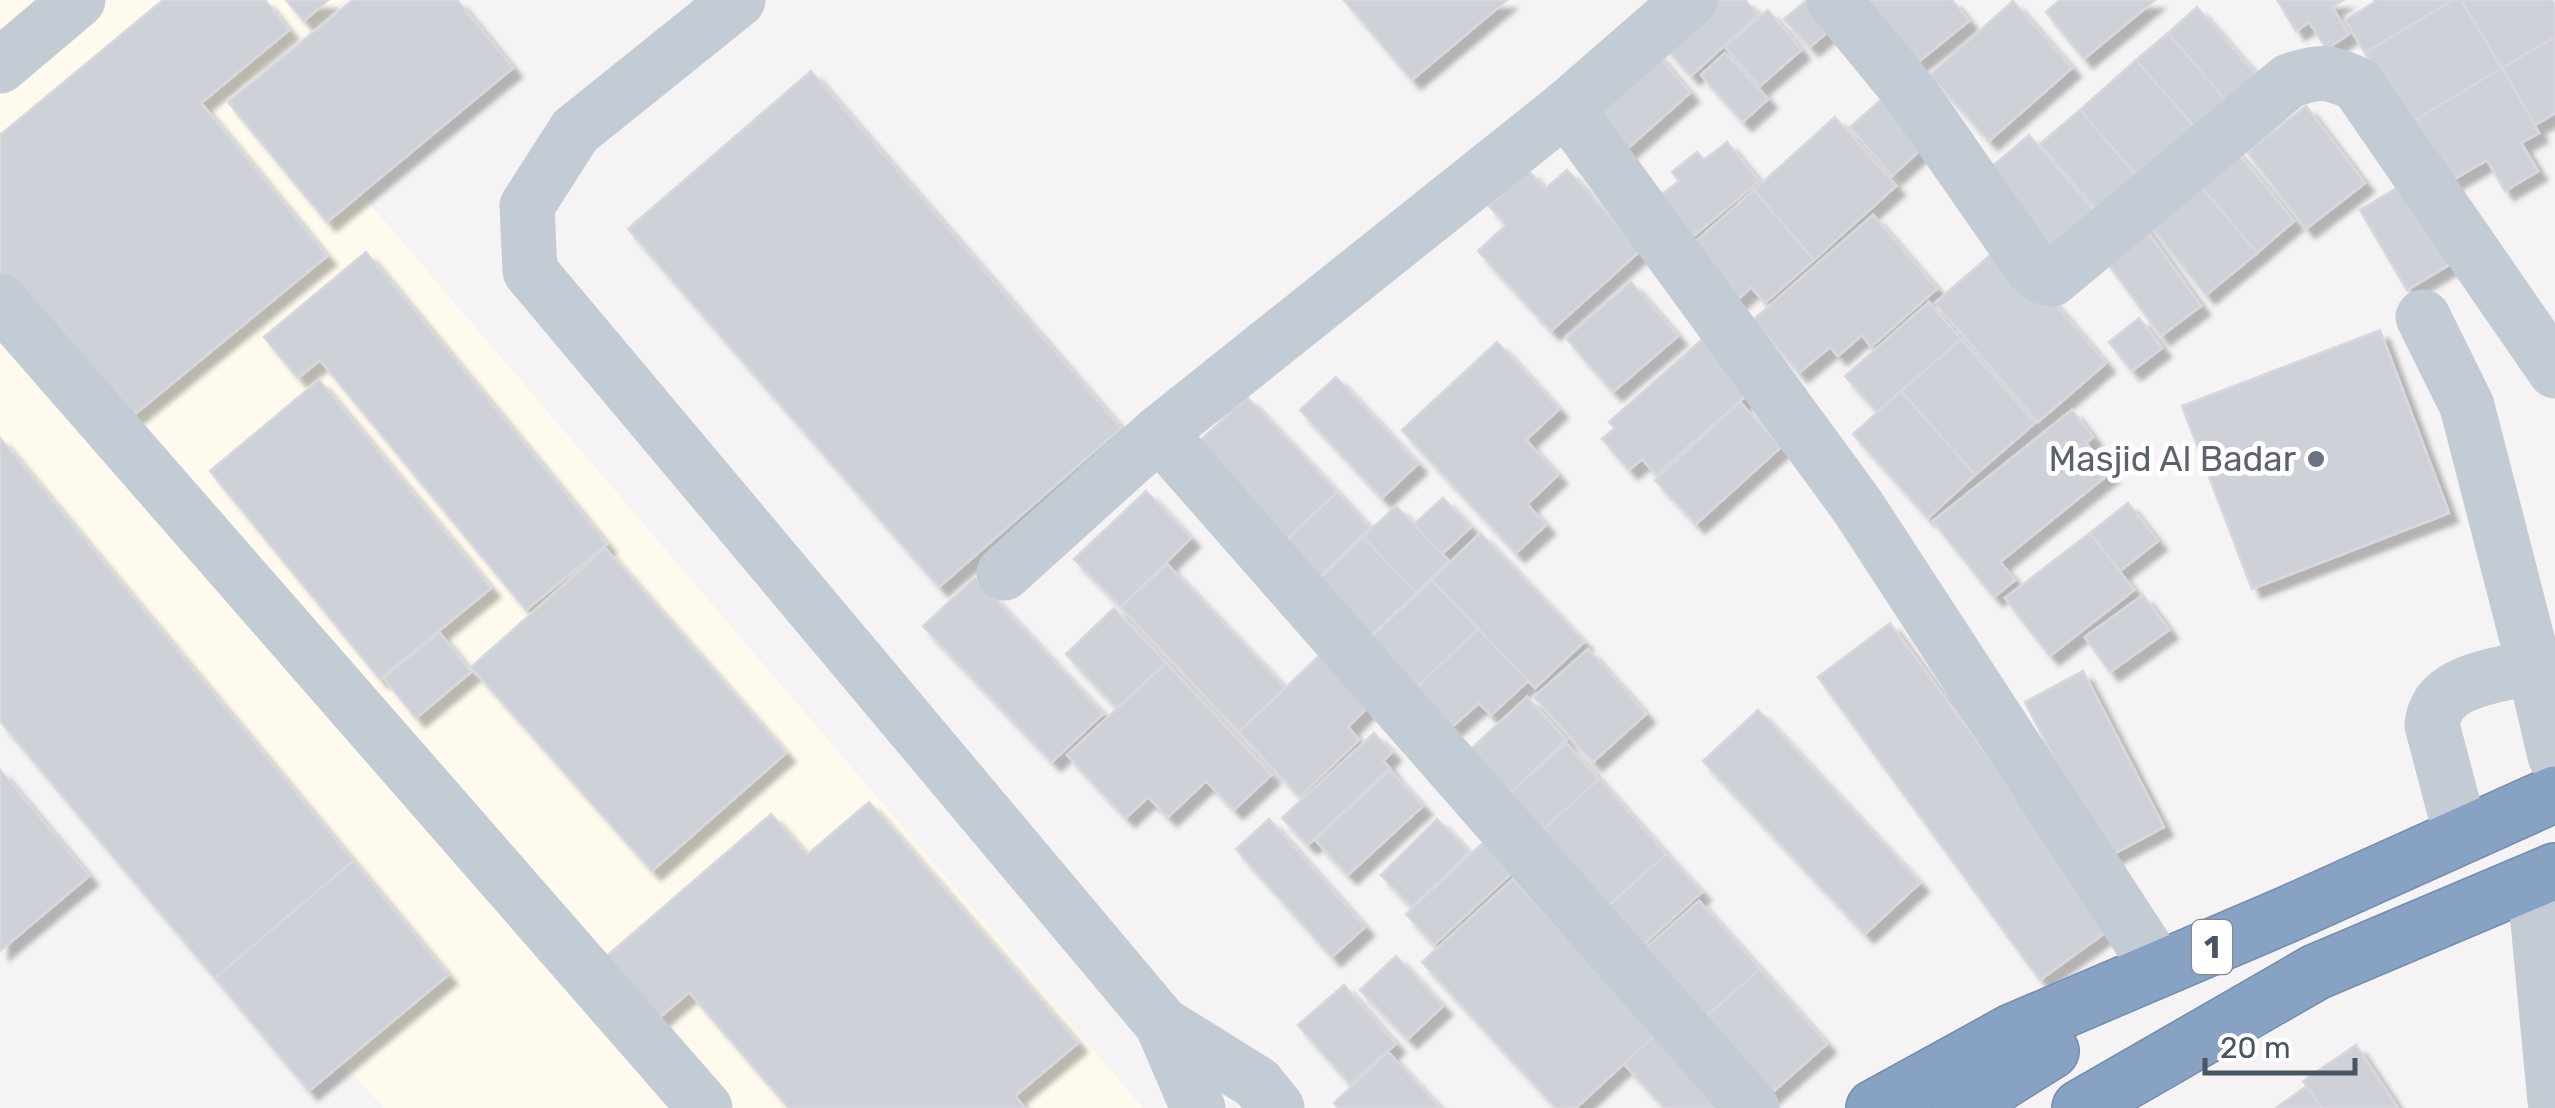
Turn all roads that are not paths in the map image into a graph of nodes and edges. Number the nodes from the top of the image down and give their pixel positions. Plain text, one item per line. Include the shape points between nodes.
1 (78, 0) edge
2 (1690, 0) edge
3 (1834, 0) edge
4 (704, 10) edge
5 (0, 66) edge
6 (1566, 108) junction
7 (0, 302) edge
8 (2422, 317) dead end
9 (2555, 370) edge
10 (1158, 432) junction
11 (1004, 573) dead end
12 (2534, 666) junction
13 (2555, 756) edge
14 (2555, 794) edge
15 (2460, 836) junction
16 (2545, 875) edge
17 (2286, 915) junction
18 (2159, 969) junction
19 (2316, 972) junction
20 (1162, 1024) junction
21 (2555, 1100) edge
22 (706, 1108) edge
23 (1198, 1108) edge
24 (1278, 1108) edge
25 (1752, 1108) edge
26 (1874, 1108) edge
27 (1960, 1108) edge
28 (2080, 1108) edge
29 (2148, 1108) edge

1 - 5 street
2 - 6 street
3 - 9 street via 1911,94 2032,268 2052,279 2290,80 2332,72 2357,84
4 - 20 street via 575,131 527,206 530,271
6 - 10 street
6 - 18 street via 1858,507
7 - 22 street
8 - 12 street via 2467,406
10 - 11 street
10 - 25 street
12 - 13 street
12 - 15 street via 2464,683 2433,712
14 - 15 highway, 1
15 - 17 highway, 1
16 - 19 highway, 1
16 - 21 street
17 - 18 highway, 1
17 - 27 highway, 1
18 - 26 highway, 1 via 2012,1032
19 - 28 highway, 1
19 - 29 highway, 1
20 - 23 street
20 - 24 street via 1257,1084

